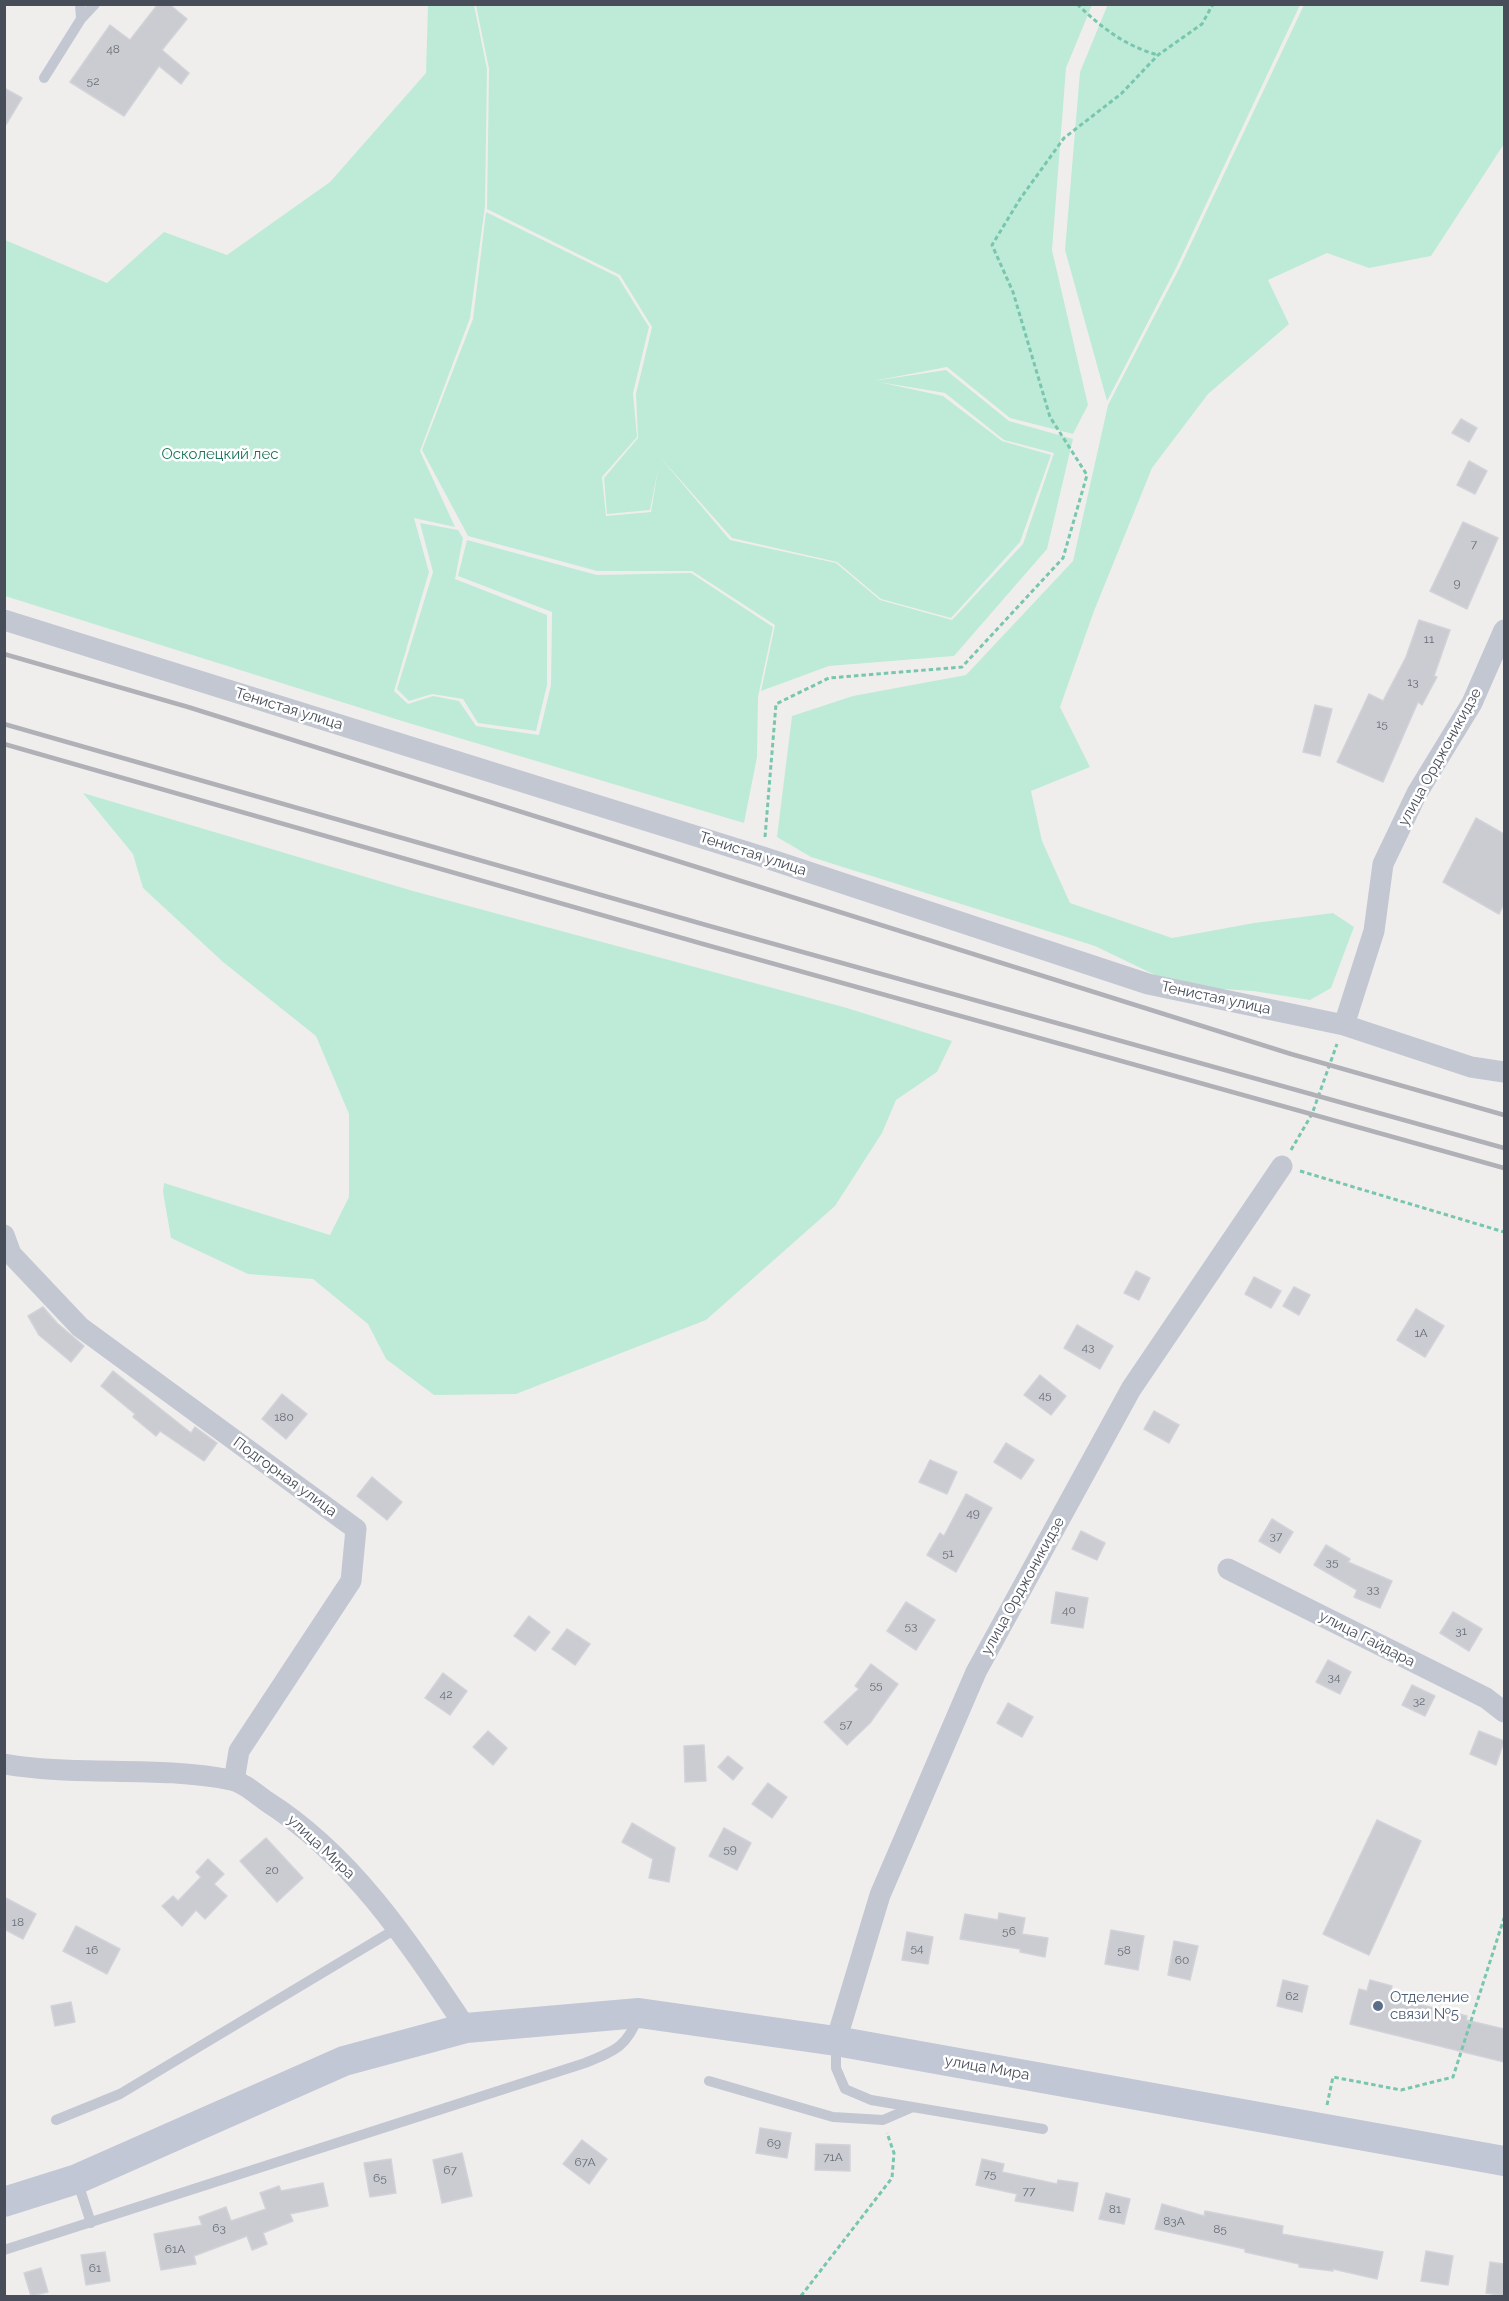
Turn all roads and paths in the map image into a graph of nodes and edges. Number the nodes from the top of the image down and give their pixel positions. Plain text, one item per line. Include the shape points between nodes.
1 (80, 4) edge
2 (95, 4) edge
3 (1077, 4) edge
4 (1213, 4) edge
5 (81, 19) junction
6 (1158, 55) junction
7 (44, 78) dead end
8 (4, 620) edge
9 (1504, 630) edge
10 (763, 857) junction
11 (1344, 1025) junction
12 (1504, 1072) edge
13 (1282, 1166) junction
14 (1504, 1232) edge
15 (4, 1235) edge
16 (1228, 1569) dead end
17 (1504, 1712) edge
18 (4, 1764) edge
19 (234, 1780) junction
20 (1504, 1917) edge
21 (399, 1927) junction
22 (639, 2013) junction
23 (466, 2028) junction
24 (836, 2042) junction
25 (709, 2081) dead end
26 (913, 2107) junction
27 (56, 2120) dead end
28 (883, 2120) junction
29 (1322, 2127) junction
30 (1043, 2129) dead end
31 (1504, 2162) edge
32 (77, 2180) junction
33 (4, 2202) edge
34 (91, 2223) junction
35 (4, 2250) edge
36 (801, 2296) edge

1 - 5 lane
2 - 5 lane
3 - 6 path via 1104,29 1134,48
4 - 6 path via 1202,24
5 - 7 lane
6 - 10 path via 1121,94 1064,138 992,245 1013,292 1050,417 1087,475 1063,558 962,667 829,678 776,704
8 - 10 street, Тенистая улица
9 - 11 street, улица Орджоникидзе via 1472,703 1417,793 1383,864 1374,931
10 - 11 street, Тенистая улица via 1148,984
11 - 12 street, Тенистая улица via 1471,1067
11 - 13 path via 1312,1114
13 - 14 path
13 - 24 street, улица Орджоникидзе via 1131,1389 976,1672 880,1895
15 - 19 street, Подгорная улица via 10,1254 80,1327 356,1529 351,1581 239,1751
16 - 17 street, улица Гайдара via 1486,1698
18 - 19 street, улица Мира via 42,1771 166,1771
19 - 21 street, улица Мира via 294,1819 351,1873
20 - 29 path via 1452,2078 1401,2090 1333,2077
21 - 23 street, улица Мира
21 - 27 lane via 120,2094
22 - 23 main road, улица Мира
22 - 24 main road, улица Мира
22 - 34 lane via 631,2036 612,2052 585,2063
23 - 32 main road, улица Мира via 344,2061
24 - 26 lane via 836,2068 845,2089 871,2100
24 - 29 main road, улица Мира
25 - 28 lane via 832,2117
26 - 28 lane
26 - 30 lane
28 - 36 path via 894,2152 892,2178
29 - 31 main road, улица Мира
32 - 33 main road, улица Мира
32 - 34 lane
34 - 35 lane

